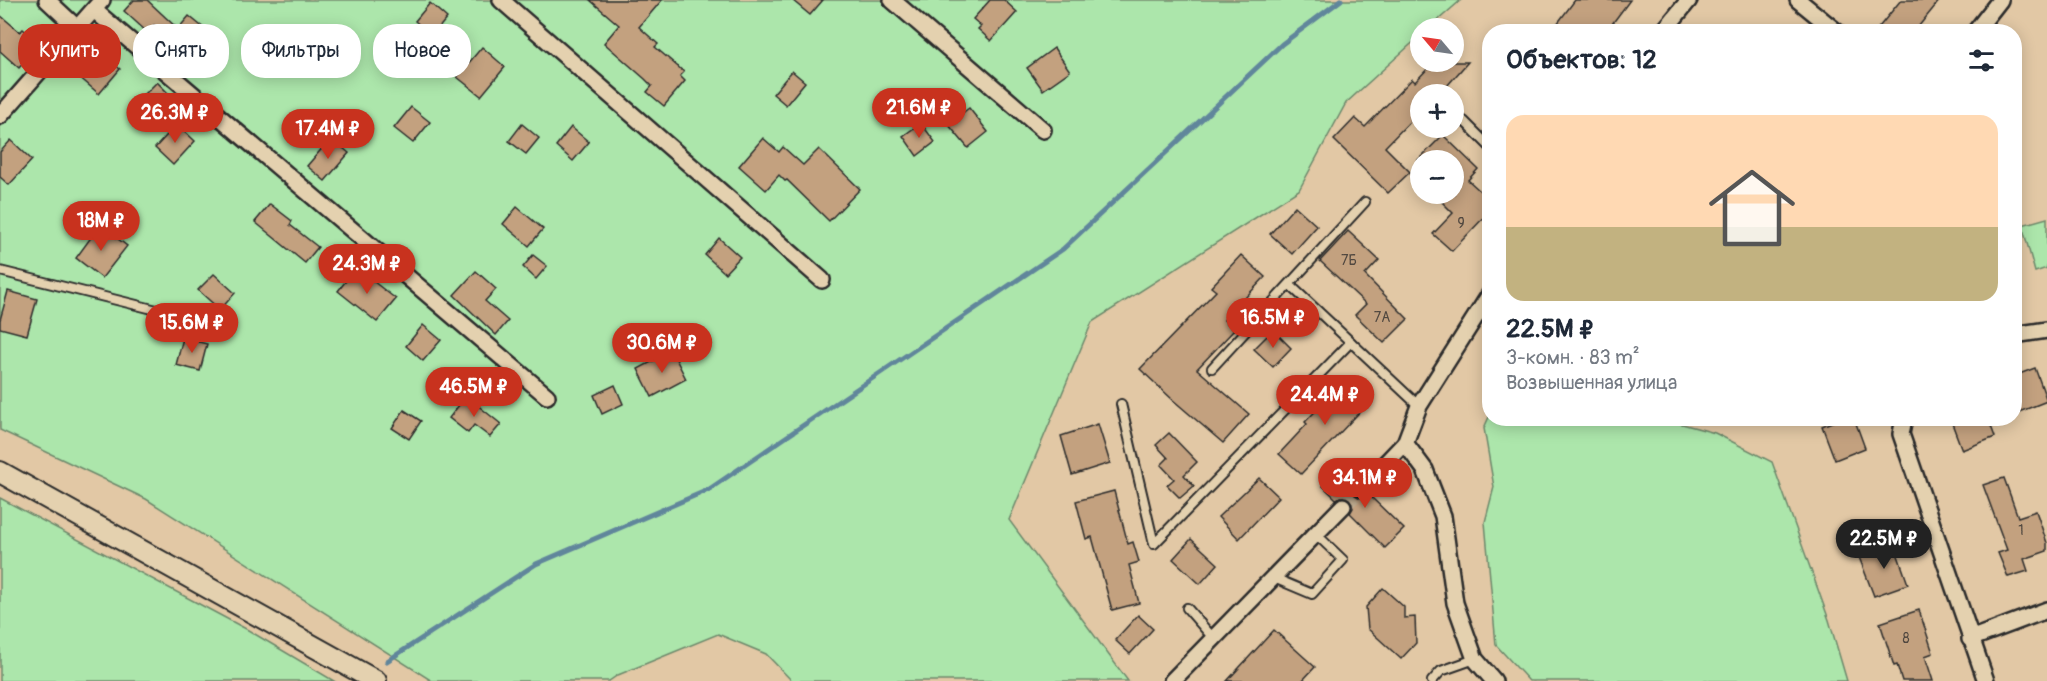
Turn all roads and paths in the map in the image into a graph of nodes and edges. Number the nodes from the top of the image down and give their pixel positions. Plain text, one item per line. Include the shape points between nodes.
1 (47, 0) edge
2 (501, 0) edge
3 (892, 0) edge
4 (1689, 0) edge
5 (1798, 0) edge
6 (2000, 0) edge
7 (98, 5) edge
8 (73, 24) edge
9 (81, 24) edge
10 (1670, 24) edge
11 (1827, 24) edge
12 (1981, 24) edge
13 (33, 78) edge
14 (0, 116) edge
15 (1464, 121) dead end
16 (1043, 130) dead end
17 (1482, 139) edge
18 (1365, 202) dead end
19 (0, 271) edge
20 (822, 280) dead end
21 (1290, 285) junction
22 (1482, 307) edge
23 (213, 324) dead end
24 (2047, 330) edge
25 (2022, 334) edge
26 (1351, 342) junction
27 (1212, 368) dead end
28 (547, 396) dead end
29 (1121, 404) dead end
30 (1419, 406) junction
31 (1902, 426) edge
32 (1405, 442) junction
33 (0, 472) edge
34 (1362, 488) tunnel mouth
35 (1343, 506) tunnel mouth
36 (1316, 534) junction
37 (1274, 578) junction
38 (1187, 608) dead end
39 (2047, 610) edge
40 (1214, 639) junction
41 (1970, 639) junction
42 (1475, 659) junction
43 (1179, 679) edge
44 (376, 681) edge
45 (1432, 681) edge
46 (1494, 681) edge
47 (1986, 681) edge

1 - 8 street
2 - 20 street
3 - 16 street
4 - 10 street
5 - 11 street
6 - 12 street
7 - 9 street
7 - 28 street
13 - 14 street
15 - 17 lane
18 - 21 lane
19 - 23 lane
21 - 26 lane
21 - 27 lane
22 - 30 street
24 - 25 street
26 - 29 lane via 1154,544
26 - 30 lane
30 - 32 street
31 - 41 street via 1901,434
32 - 34 street
32 - 42 street via 1425,470 1443,516 1455,603
33 - 44 street
35 - 36 street
36 - 37 street
36 - 37 lane via 1343,560 1312,594
37 - 40 street
38 - 40 lane
39 - 41 street
40 - 43 street
41 - 47 street
42 - 45 lane via 1441,671
42 - 46 street

